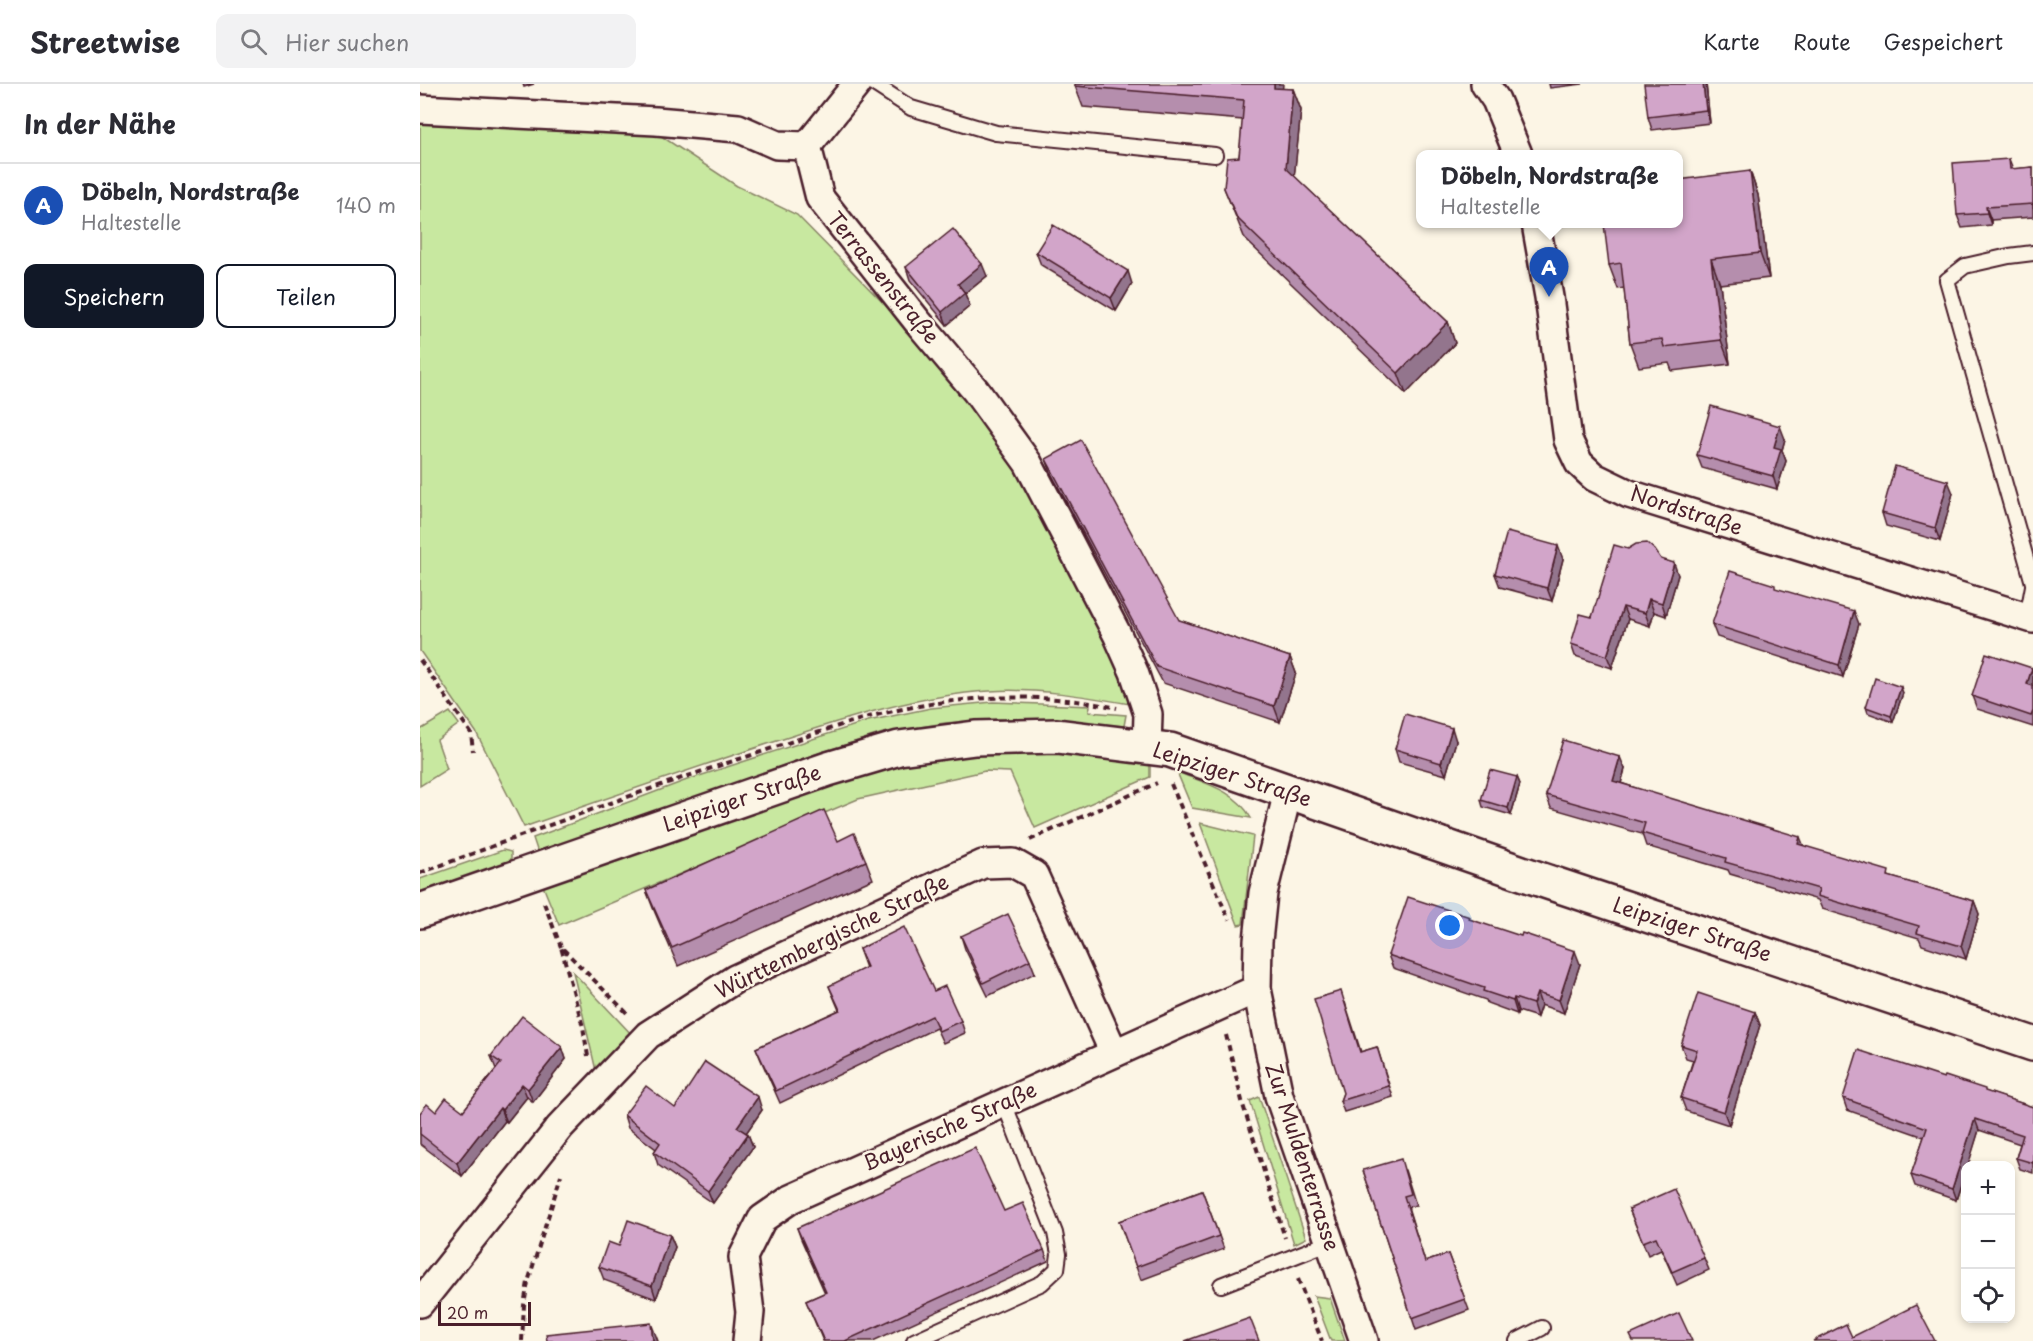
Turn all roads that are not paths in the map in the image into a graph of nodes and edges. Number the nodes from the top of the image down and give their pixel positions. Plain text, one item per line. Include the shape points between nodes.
1 (1485, 84) edge
2 (857, 86) edge
3 (420, 109) edge
4 (807, 146) junction
5 (1516, 150) edge
6 (1215, 155) dead end
7 (1537, 228) edge
8 (2033, 253) edge
9 (2033, 584) edge
10 (2030, 618) edge
11 (1162, 758) junction
12 (1288, 792) junction
13 (420, 911) edge
14 (1257, 989) junction
15 (2033, 1044) edge
16 (1114, 1053) junction
17 (1004, 1103) junction
18 (1328, 1242) junction
19 (1221, 1285) dead end
20 (420, 1303) edge
21 (1542, 1328) dead end
22 (747, 1341) edge
23 (914, 1341) edge
24 (1364, 1341) edge
25 (1517, 1341) edge

1 - 5 street via 1496,100
2 - 4 street
2 - 6 lane via 911,108 996,133
3 - 4 street via 738,128 777,145
4 - 11 street, Terrassenstraße via 820,198 976,391 1028,463 1134,672
7 - 10 street, Nordstraße via 1568,440 1579,464 1594,477 1629,494
8 - 9 lane via 1965,266 1947,280
9 - 10 lane
11 - 12 main road, Leipziger Straße
11 - 13 main road, Leipziger Straße via 1057,736 975,738 899,748
12 - 14 street, Zur Muldenterrasse via 1263,893
12 - 15 main road, Leipziger Straße
14 - 16 street, Bayerische Straße
14 - 18 street, Zur Muldenterrasse via 1279,1096
16 - 17 street, Bayerische Straße
16 - 20 street, Württembergische Straße via 1034,875 1012,863 983,864 735,979 648,1035 560,1127
17 - 22 street, Bayerische Straße via 791,1199 762,1219 743,1257 750,1312
17 - 23 lane via 1055,1233 1057,1269 1042,1283
18 - 19 lane
18 - 24 street, Zur Muldenterrasse
21 - 25 lane

